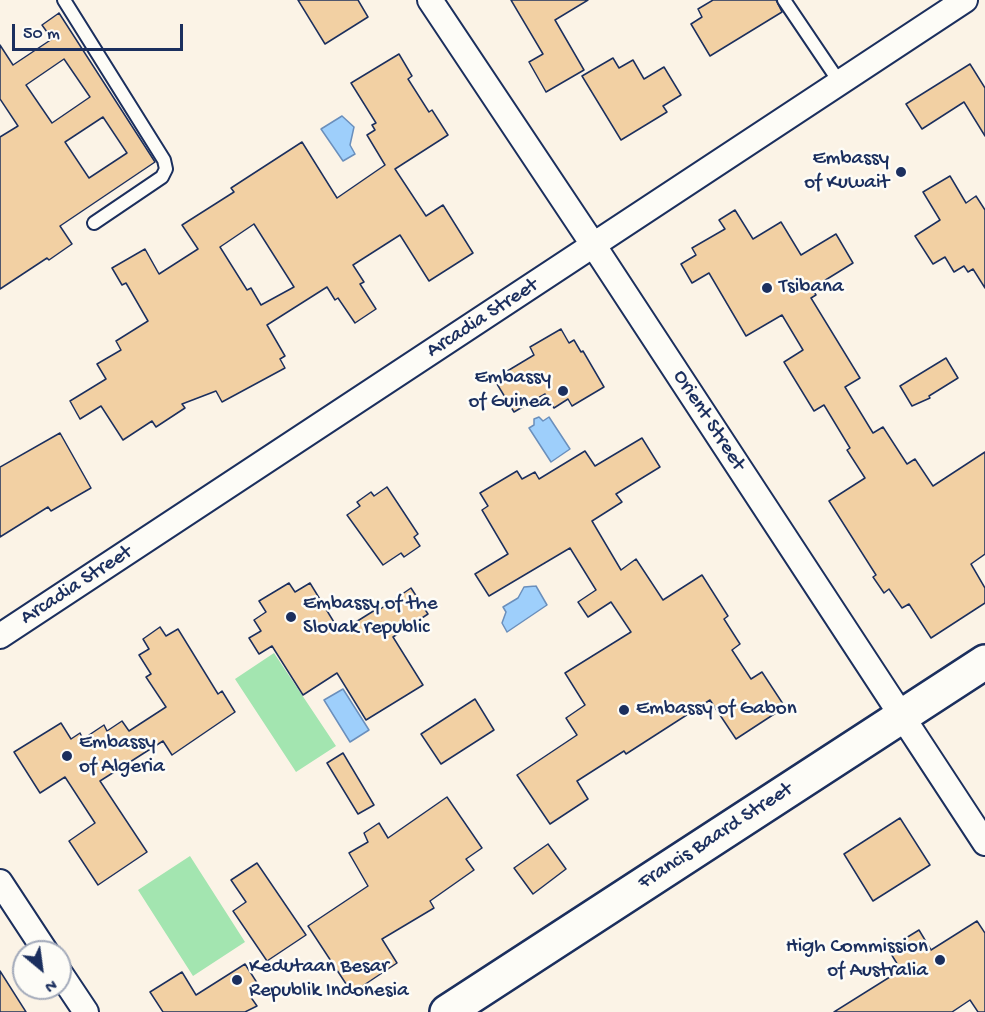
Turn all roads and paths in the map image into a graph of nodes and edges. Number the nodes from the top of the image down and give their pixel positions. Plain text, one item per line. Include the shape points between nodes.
1 (64, 0) edge
2 (430, 0) edge
3 (784, 0) edge
4 (965, 0) edge
5 (840, 83) junction
6 (94, 223) dead end
7 (594, 246) junction
8 (0, 636) edge
9 (985, 662) edge
10 (902, 717) junction
11 (985, 843) edge
12 (0, 882) edge
13 (38, 940) edge
14 (72, 991) edge
15 (86, 1012) edge
16 (447, 1012) edge

1 - 6 lane via 166,169 162,177
2 - 7 street, Orient Street
3 - 5 lane
4 - 5 street, Arcadia Street
5 - 7 street, Arcadia Street
7 - 8 street, Arcadia Street
7 - 10 street, Orient Street
9 - 10 main road, Francis Baard Street
10 - 11 street, Orient Street
10 - 16 main road, Francis Baard Street
12 - 13 street
14 - 15 street

